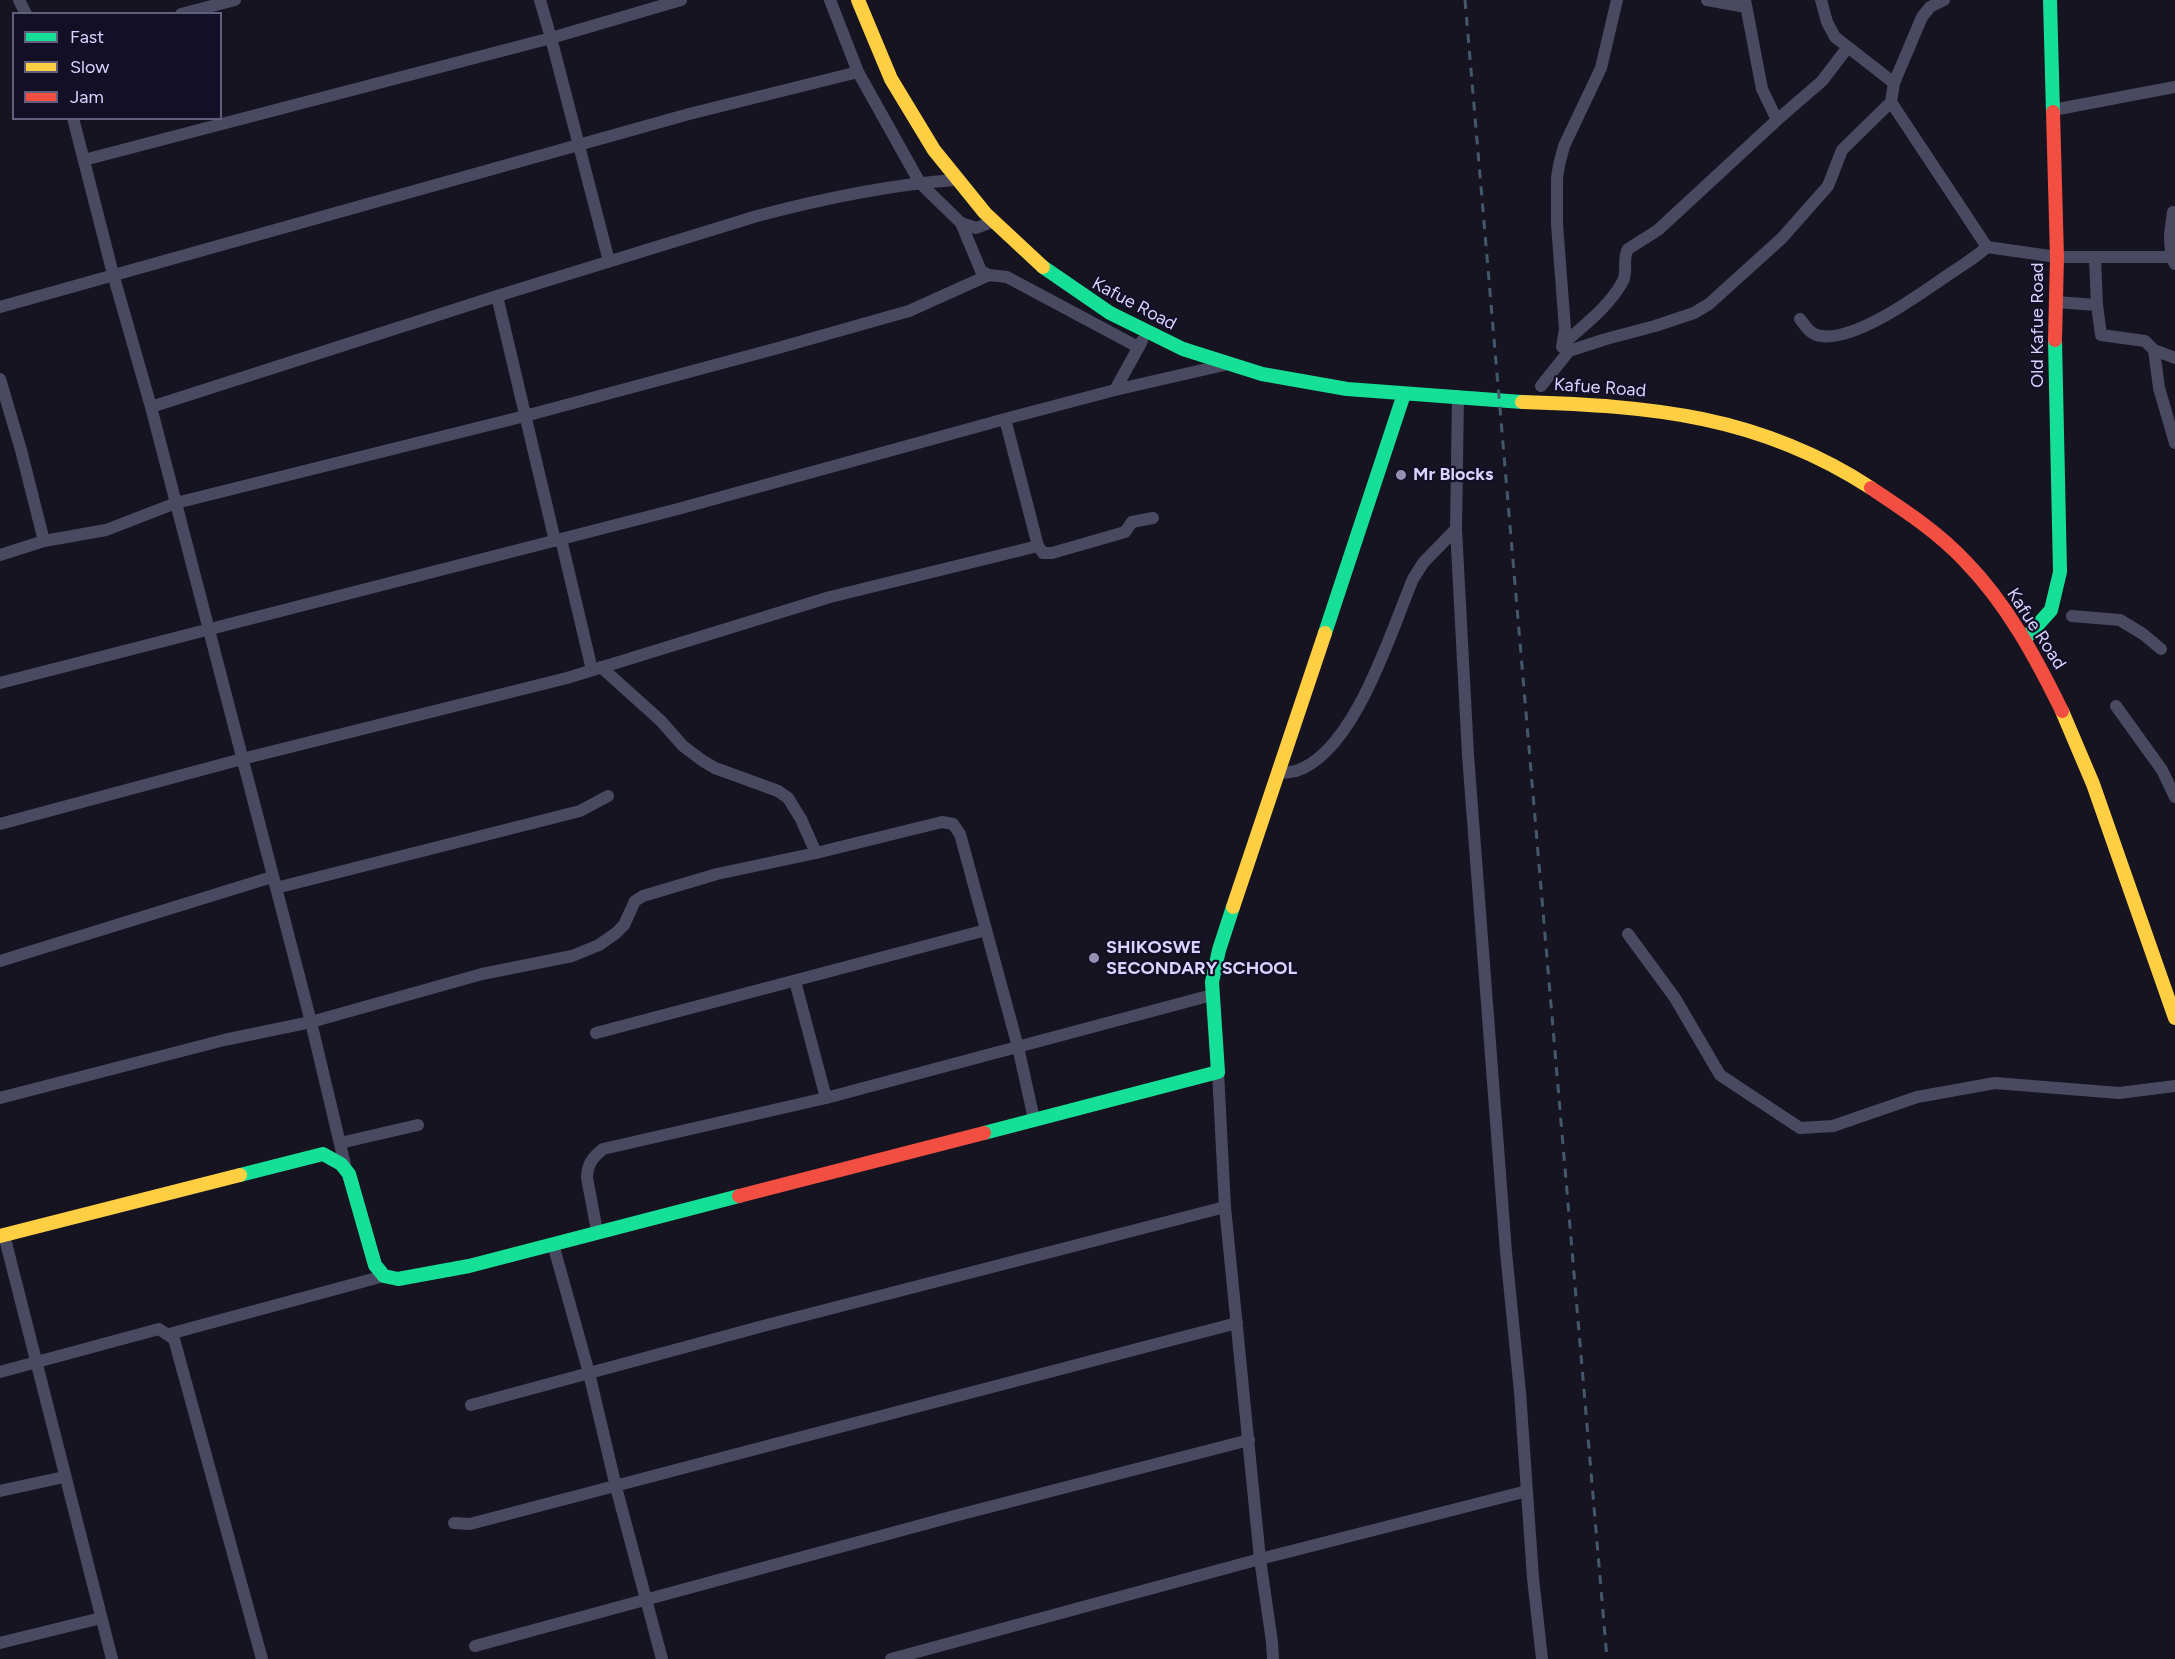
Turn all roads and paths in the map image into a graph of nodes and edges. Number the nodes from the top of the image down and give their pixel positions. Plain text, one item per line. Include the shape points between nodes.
1 (235, 0) edge
2 (540, 0) edge
3 (681, 0) edge
4 (830, 0) edge
5 (858, 0) edge
6 (1617, 0) edge
7 (1707, 0) edge
8 (1821, 0) edge
9 (1944, 0) edge
10 (2050, 0) edge
11 (1745, 4) edge
12 (189, 12) edge
13 (551, 38) junction
14 (1848, 47) junction
15 (858, 72) junction
16 (1894, 83) junction
17 (2175, 87) edge
18 (1891, 102) junction
19 (2053, 110) junction
20 (74, 120) edge
21 (1777, 120) junction
22 (578, 144) junction
23 (84, 160) junction
24 (954, 180) junction
25 (920, 183) junction
26 (2173, 213) dead end
27 (992, 222) junction
28 (961, 223) junction
29 (1987, 247) junction
30 (2057, 257) junction
31 (2095, 258) junction
32 (2173, 260) edge
33 (609, 261) junction
34 (113, 274) junction
35 (989, 275) junction
36 (497, 296) junction
37 (2056, 302) junction
38 (2097, 305) junction
39 (0, 307) edge
40 (1800, 319) dead end
41 (1148, 334) junction
42 (1563, 344) junction
43 (1138, 347) junction
44 (2154, 350) junction
45 (2175, 358) edge
46 (1228, 364) junction
47 (0, 380) edge
48 (1541, 386) junction
49 (1115, 390) junction
50 (1404, 394) junction
51 (1458, 396) junction
52 (1530, 401) junction
53 (152, 407) junction
54 (525, 416) junction
55 (1005, 419) junction
56 (2175, 443) edge
57 (176, 503) junction
58 (1153, 518) dead end
59 (1456, 529) junction
60 (558, 540) junction
61 (44, 541) junction
62 (1038, 546) junction
63 (0, 555) edge
64 (2073, 616) dead end
65 (208, 629) junction
66 (2025, 639) junction
67 (2161, 649) dead end
68 (596, 668) junction
69 (0, 683) edge
70 (2116, 706) dead end
71 (242, 759) junction
72 (1278, 773) junction
73 (608, 796) dead end
74 (2175, 797) edge
75 (0, 824) edge
76 (816, 853) junction
77 (274, 883) junction
78 (986, 930) junction
79 (1628, 934) dead end
80 (0, 961) edge
81 (795, 981) junction
82 (1212, 995) junction
83 (2175, 1018) edge
84 (311, 1022) junction
85 (596, 1033) dead end
86 (1018, 1047) junction
87 (1218, 1072) junction
88 (2175, 1086) edge
89 (0, 1098) edge
90 (826, 1098) junction
91 (1034, 1119) junction
92 (418, 1125) dead end
93 (340, 1143) junction
94 (346, 1169) junction
95 (1226, 1207) junction
96 (597, 1231) junction
97 (2, 1235) edge
98 (553, 1244) junction
99 (384, 1276) junction
100 (1237, 1323) junction
101 (169, 1334) junction
102 (36, 1363) junction
103 (0, 1372) edge
104 (589, 1373) junction
105 (471, 1405) dead end
106 (1249, 1440) junction
107 (64, 1477) junction
108 (616, 1487) junction
109 (0, 1491) edge
110 (1527, 1491) junction
111 (454, 1522) dead end
112 (1260, 1559) junction
113 (646, 1600) junction
114 (101, 1618) junction
115 (0, 1643) edge
116 (475, 1646) dead end
117 (1274, 1658) edge
118 (112, 1659) edge
119 (262, 1659) edge
120 (662, 1659) edge
121 (891, 1659) edge
122 (1542, 1659) edge

1 - 12 street
2 - 13 street
3 - 13 street
4 - 15 street
5 - 24 main road, Kafue Road via 887,74
6 - 42 street via 1601,68 1558,165
7 - 11 street
8 - 14 street via 1831,30
9 - 16 street via 1922,16
10 - 19 main road, Old Kafue Road
11 - 21 street via 1762,89
13 - 22 street
13 - 23 street
14 - 16 street
14 - 21 street via 1822,81
15 - 22 street
15 - 25 street
16 - 18 street
17 - 19 street
18 - 29 street
18 - 48 street via 1842,150 1828,186 1818,199 1782,238 1709,303 1694,313 1569,351
19 - 30 main road, Old Kafue Road
20 - 23 street
21 - 42 street via 1658,230 1628,249 1622,282 1608,303
22 - 33 street
22 - 34 street
23 - 34 street
24 - 25 street
24 - 27 main road, Kafue Road
25 - 28 street
25 - 33 street via 801,204
26 - 32 street
27 - 28 street via 976,228
27 - 41 main road, Kafue Road via 1072,290
28 - 35 street via 981,271
29 - 30 street
29 - 40 street via 1917,297 1848,333 1819,336
30 - 31 street
30 - 37 main road, Old Kafue Road
31 - 32 street
31 - 38 street
33 - 36 street
34 - 39 street
34 - 53 street
35 - 43 street via 1007,277
35 - 54 street via 909,311
36 - 53 street
36 - 54 street
37 - 38 street
37 - 66 main road, Old Kafue Road via 2060,572 2050,610
38 - 44 street via 2101,335 2145,341
41 - 43 street
41 - 46 main road, Kafue Road
42 - 48 street
43 - 49 street
44 - 45 street
44 - 56 street via 2159,388
46 - 49 street
46 - 50 main road, Kafue Road via 1294,382
47 - 61 street
48 - 52 street
49 - 55 street
50 - 51 main road, Kafue Road
50 - 72 main road
51 - 52 main road, Kafue Road
51 - 59 street
52 - 66 main road, Kafue Road via 1673,412 1741,429 1820,459 1885,496 1955,552 2007,611
53 - 57 street
54 - 57 street
54 - 60 street
55 - 60 street
55 - 62 street
57 - 61 street via 106,530
57 - 65 street
58 - 62 street via 1132,522 1125,532 1052,553 1043,552
59 - 72 street via 1413,579 1366,692 1343,732 1308,765
59 - 110 street via 1467,755
60 - 65 street
60 - 68 street
61 - 63 street
62 - 68 street via 830,597
64 - 67 street via 2120,620
65 - 69 street
65 - 71 street
66 - 83 main road, Kafue Road via 2072,732
68 - 71 street
68 - 76 street via 703,761 788,798
70 - 74 street via 2162,770
71 - 75 street
71 - 77 street
72 - 82 main road via 1219,950
73 - 77 street via 580,811
76 - 78 street via 942,822 953,824 960,834
76 - 84 street via 717,874 643,896 635,901 616,933 572,956 431,987
77 - 80 street
77 - 84 street
78 - 81 street
78 - 86 street
79 - 88 street via 1675,998 1720,1075 1800,1128 1833,1126 1917,1097 1995,1083 2119,1093
81 - 85 street
81 - 90 street
82 - 86 street
82 - 87 main road
84 - 89 street via 224,1040
84 - 93 street
86 - 90 street
86 - 91 street
87 - 91 main road
87 - 95 street
90 - 96 street via 603,1149 590,1162 586,1178
91 - 96 main road
92 - 93 street
93 - 94 street
94 - 97 main road via 323,1154
94 - 99 main road via 375,1265
95 - 100 street
95 - 104 street
96 - 98 main road
97 - 102 street
98 - 99 main road via 427,1274 398,1279
98 - 104 street
99 - 101 street
100 - 106 street
100 - 108 street
101 - 102 street via 159,1329
101 - 119 street via 177,1345
102 - 103 street
102 - 107 street
104 - 105 street
104 - 108 street
106 - 112 street
106 - 113 street
107 - 109 street
107 - 114 street
108 - 111 street via 470,1524
108 - 113 street
110 - 112 street
110 - 122 street
112 - 117 street
112 - 121 street
113 - 116 street
113 - 120 street
114 - 115 street
114 - 118 street

